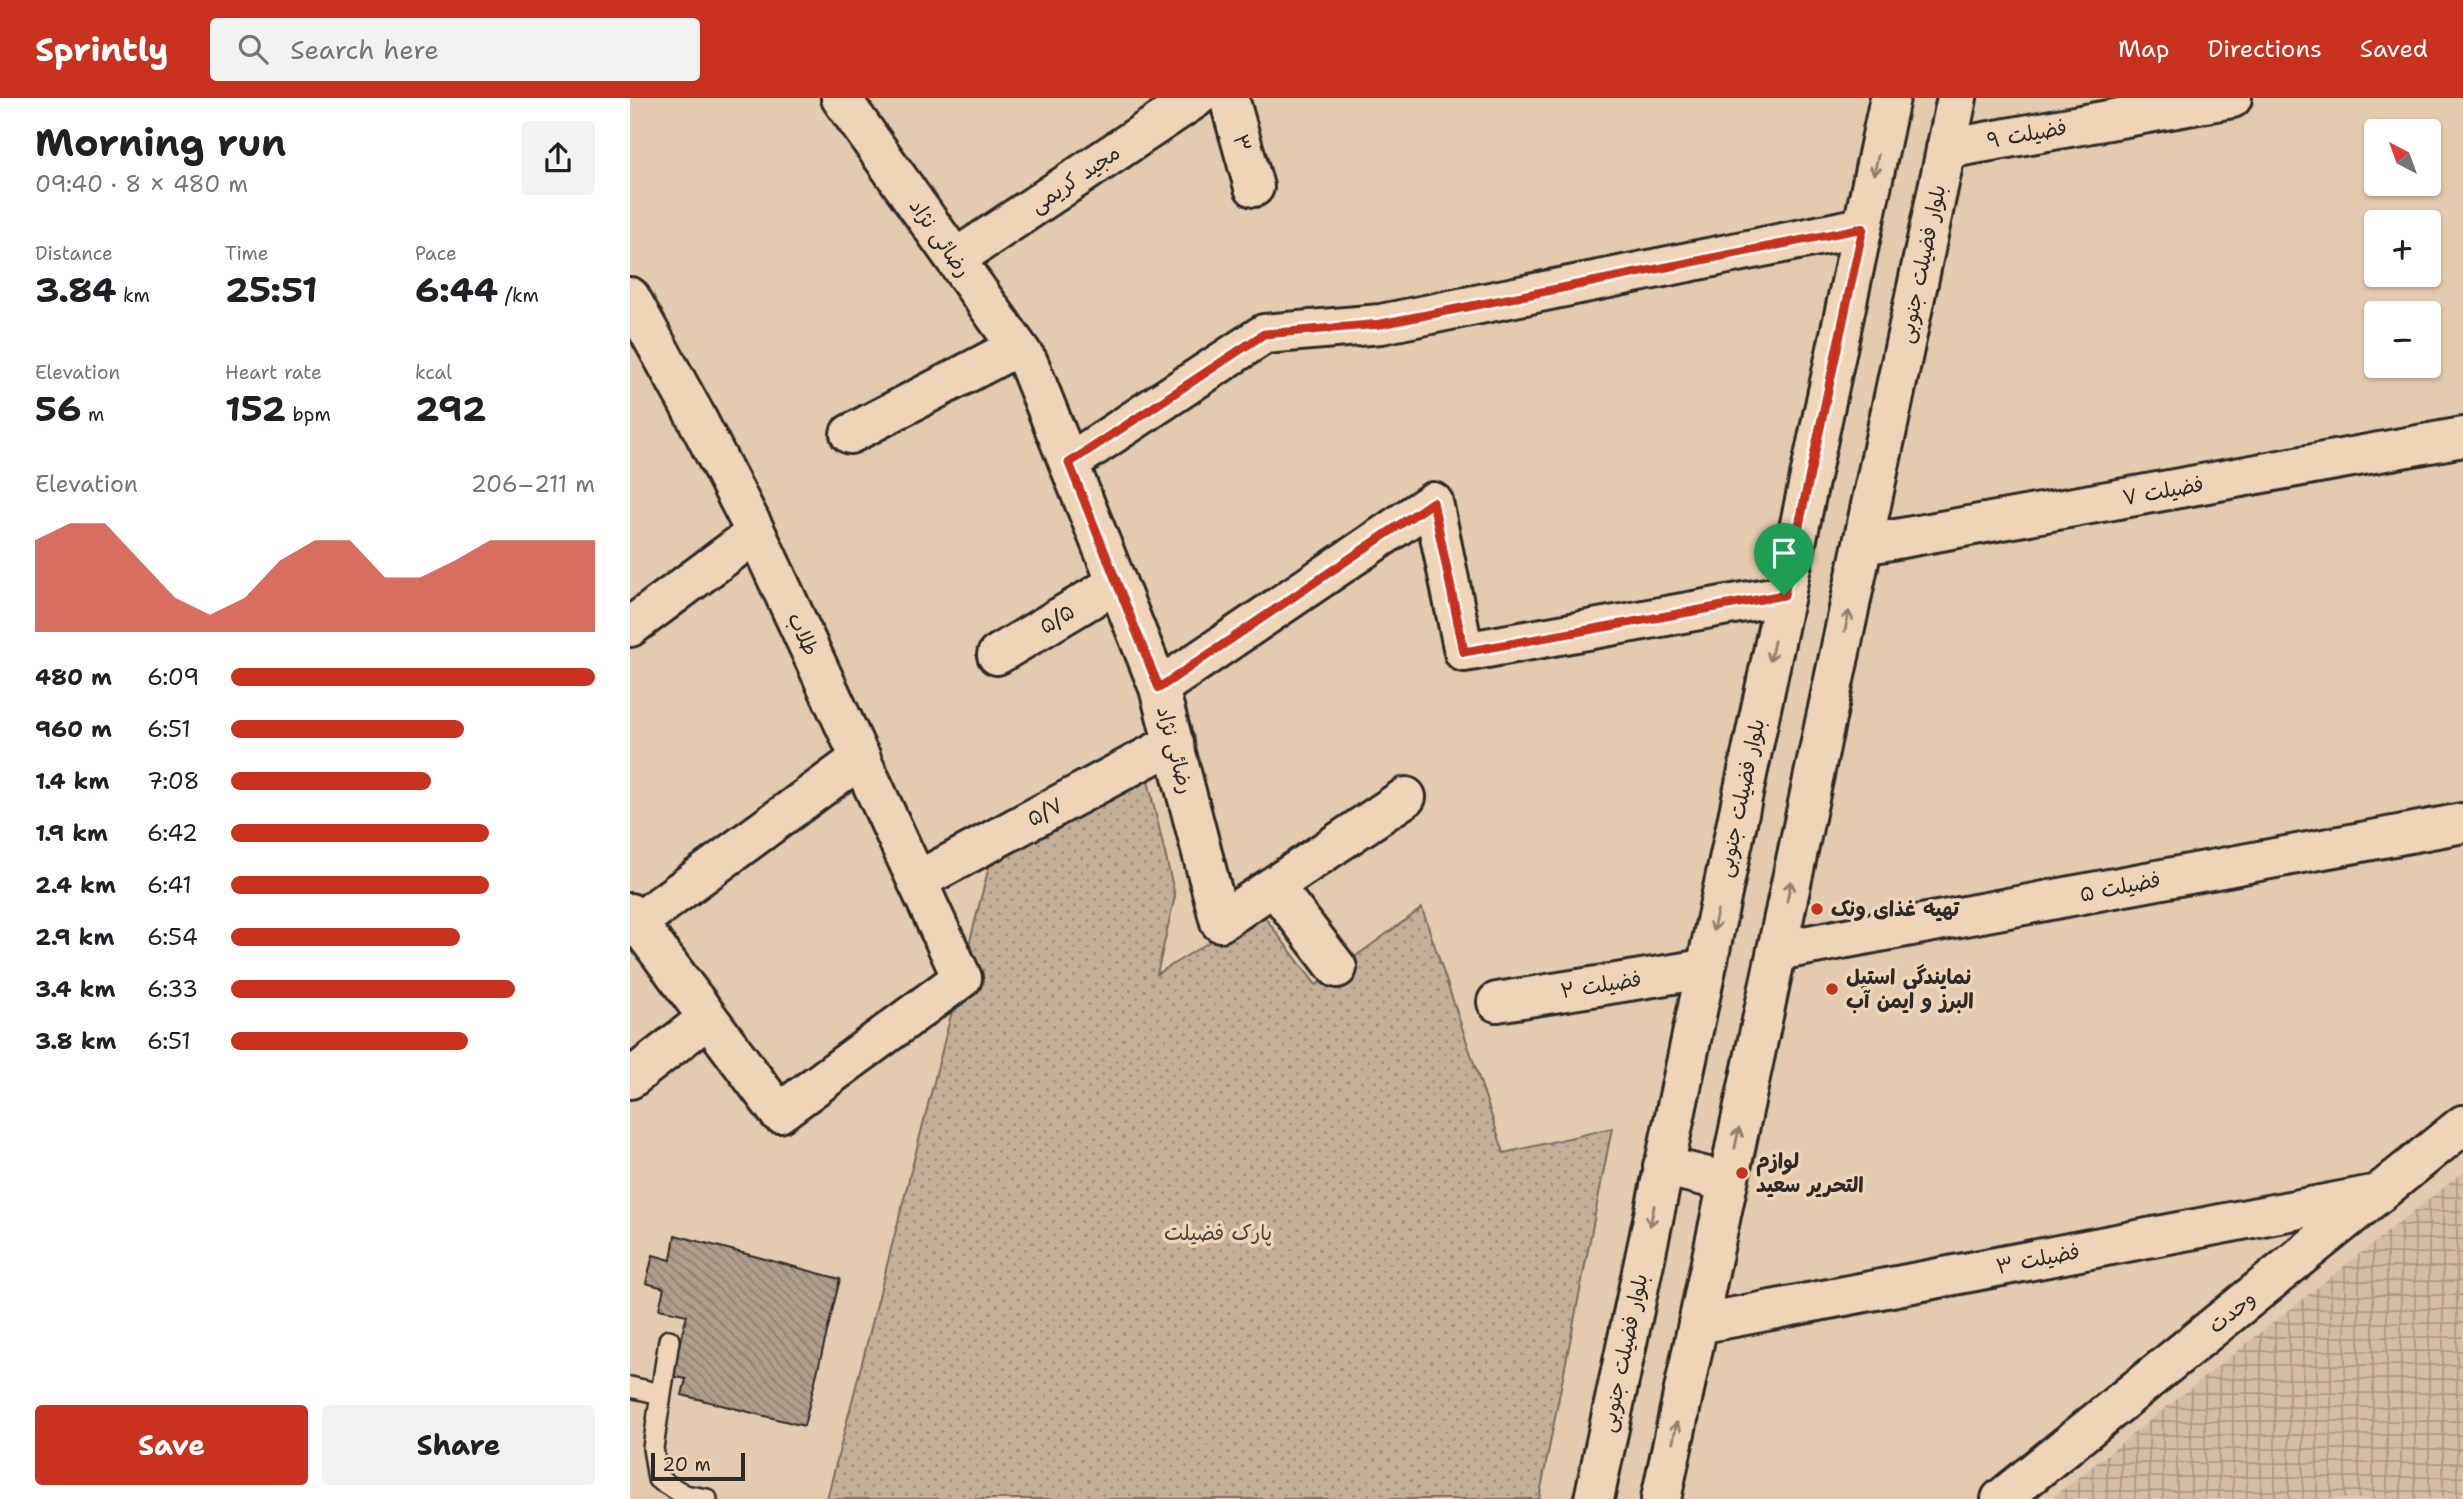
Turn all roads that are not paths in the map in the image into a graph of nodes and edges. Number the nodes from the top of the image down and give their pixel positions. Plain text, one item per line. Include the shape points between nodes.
1 (841, 98) edge
2 (1196, 98) edge
3 (1229, 98) edge
4 (1890, 98) edge
5 (1957, 98) edge
6 (2232, 98) edge
7 (1946, 149) junction
8 (1254, 187) dead end
9 (1863, 228) junction
10 (955, 259) junction
11 (630, 297) edge
12 (1017, 347) junction
13 (850, 434) dead end
14 (2463, 437) edge
15 (1069, 463) junction
16 (756, 533) junction
17 (1863, 545) junction
18 (1117, 583) junction
19 (1784, 595) junction
20 (630, 627) edge
21 (997, 654) dead end
22 (1159, 688) junction
23 (1174, 743) junction
24 (861, 758) junction
25 (1406, 797) dead end
26 (2463, 823) edge
27 (917, 881) junction
28 (1274, 886) junction
29 (632, 921) edge
30 (1777, 951) junction
31 (1337, 968) dead end
32 (1704, 969) junction
33 (1497, 1002) dead end
34 (708, 1017) junction
35 (630, 1079) edge
36 (2463, 1125) edge
37 (1662, 1166) junction
38 (1728, 1182) junction
39 (2378, 1194) junction
40 (1698, 1324) junction
41 (669, 1340) dead end
42 (630, 1387) edge
43 (661, 1394) junction
44 (707, 1499) edge
45 (1594, 1499) edge
46 (1661, 1499) edge
47 (2001, 1499) edge

1 - 10 street, رضائی نژاد
2 - 10 street, مجید کریمی
3 - 8 street, ۳
4 -> 9 street, بلوار فضیلت جنوبی
5 - 7 street, بلوار فضیلت جنوبی
6 - 7 street, فضیلت ۹
7 - 17 street, بلوار فضیلت جنوبی
9 - 15 street via 1381,324 1264,334
9 - 19 street, بلوار فضیلت جنوبی
10 - 12 street, رضائی نژاد
11 - 16 street, طلاب
12 - 13 street
12 - 15 street, رضائی نژاد via 1028,362
14 - 17 street, فضیلت ۷
15 - 18 street, رضائی نژاد
16 - 20 street
16 - 24 street, طلاب
30 -> 17 street, بلوار فضیلت جنوبی
18 - 21 street, ۵/۵
18 - 22 street, رضائی نژاد
19 - 22 street via 1464,652 1433,502
19 -> 32 street, بلوار فضیلت جنوبی
22 - 23 street, رضائی نژاد
23 - 27 street, ۵/۷
23 - 28 street, رضائی نژاد via 1220,922
24 - 27 street, طلاب
24 - 29 street
25 - 28 street, رضائی نژاد
26 - 30 street, فضیلت ۵
27 - 34 street, طلاب via 962,978 779,1113
28 - 31 street
29 - 34 street
38 -> 30 street, بلوار فضیلت جنوبی
32 - 33 street, فضیلت ۲
32 - 37 street, بلوار فضیلت جنوبی
34 - 35 street
36 - 39 street, وحدت
37 - 38 street
37 -> 45 street, بلوار فضیلت جنوبی
38 - 40 street, بلوار فضیلت جنوبی
39 - 40 street, فضیلت ۳
39 - 47 street, وحدت
46 -> 40 street, بلوار فضیلت جنوبی
41 - 43 lane
42 - 43 lane
43 - 44 lane via 653,1448 658,1479 685,1494

